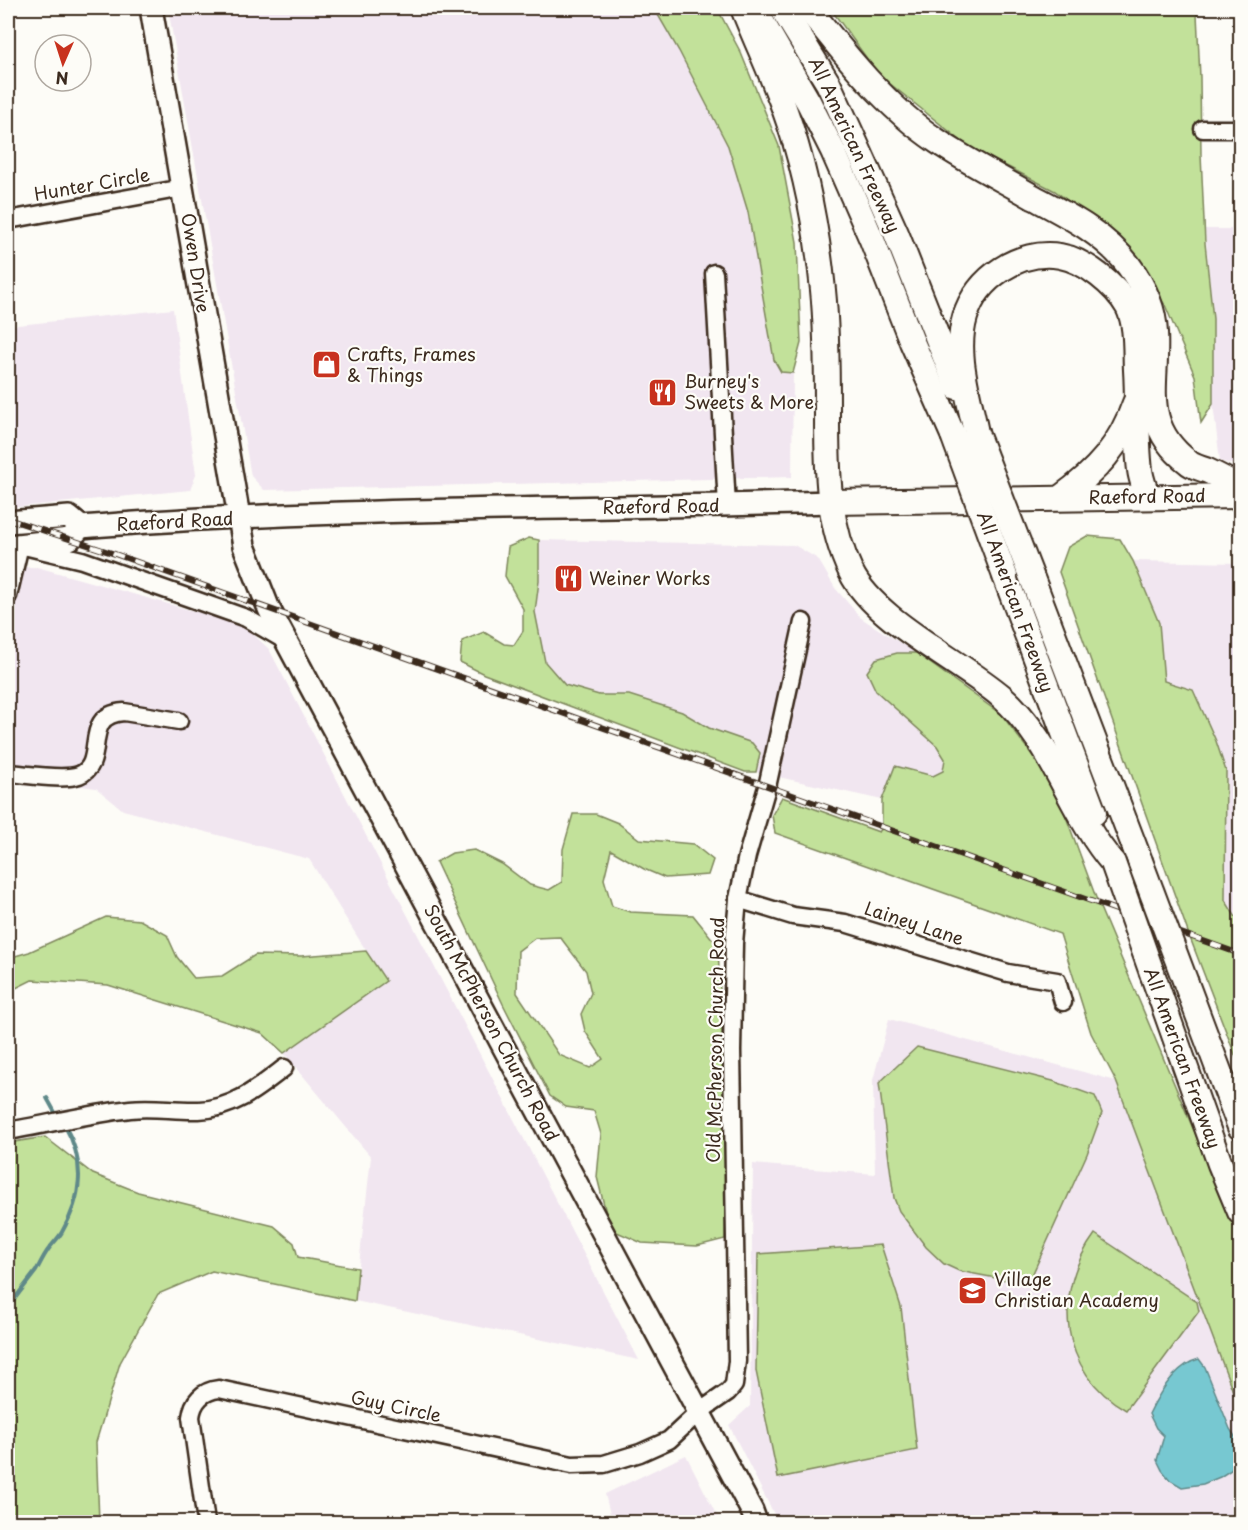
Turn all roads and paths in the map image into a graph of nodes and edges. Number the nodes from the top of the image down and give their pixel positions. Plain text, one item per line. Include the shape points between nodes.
1 (151, 8) edge
2 (743, 8) edge
3 (753, 8) edge
4 (783, 8) edge
5 (808, 8) edge
6 (1203, 129) dead end
7 (1240, 129) edge
8 (183, 188) junction
9 (8, 220) edge
10 (714, 273) dead end
11 (1137, 395) junction
12 (1154, 412) junction
13 (965, 434) junction
14 (1240, 488) edge
15 (1147, 496) junction
16 (1240, 496) edge
17 (1060, 498) junction
18 (831, 502) junction
19 (727, 506) junction
20 (241, 518) junction
21 (8, 522) edge
22 (81, 527) junction
23 (14, 546) edge
24 (8, 596) edge
25 (803, 622) dead end
26 (286, 641) junction
27 (179, 721) dead end
28 (8, 773) edge
29 (1105, 851) junction
30 (738, 899) junction
31 (1064, 1002) dead end
32 (284, 1068) dead end
33 (1240, 1127) edge
34 (8, 1131) edge
35 (1240, 1212) edge
36 (699, 1412) junction
37 (206, 1522) edge
38 (756, 1522) edge

1 - 8 main road, Owen Drive
2 - 18 highway via 784,108 809,200 826,325 827,469
3 - 13 highway, All American Freeway via 833,151 912,342
4 - 13 highway, All American Freeway via 828,83 896,233
5 - 12 highway via 883,95 934,139 1081,223 1114,248 1143,288 1150,309 1155,332
6 - 7 street
8 - 9 street, Hunter Circle
8 - 20 main road, Owen Drive
10 - 19 street
11 - 13 highway via 1135,336 1129,308 1114,288 1098,274 1062,256 1017,261 985,283 963,326
11 - 15 highway via 1140,470
11 - 17 highway via 1111,453
12 - 14 highway via 1176,452 1190,464
12 - 15 highway via 1154,470
13 - 29 highway, All American Freeway, bridge via 1005,576
13 - 33 highway, All American Freeway, bridge via 1032,578
15 - 16 highway, Raeford Road
15 - 17 highway, Raeford Road
17 - 18 highway, Raeford Road
18 - 19 main road, Raeford Road
18 - 29 highway via 840,547 866,593 880,609 1001,696 1023,718
19 - 20 main road, Raeford Road
20 - 22 main road, Raeford Road
20 - 26 main road, South McPherson Church Road via 244,546
21 - 22 main road, Raeford Road via 69,517
22 - 23 main road, Raeford Road via 70,539
23 - 24 street
23 - 26 street via 82,560 246,618
25 - 30 street, Old McPherson Church Road
26 - 36 main road, South McPherson Church Road
27 - 28 street via 115,713 100,723 91,763 79,775
29 - 35 highway, All American Freeway, bridge
30 - 31 street, Lainey Lane via 793,916 845,923 1008,974 1057,981
30 - 36 street, Old McPherson Church Road via 732,1051 737,1377 728,1392
32 - 34 street via 243,1098 218,1107 130,1109
36 - 37 street, Guy Circle via 669,1440 640,1453 604,1464 572,1465 210,1390 196,1401 191,1418
36 - 38 main road, South McPherson Church Road

